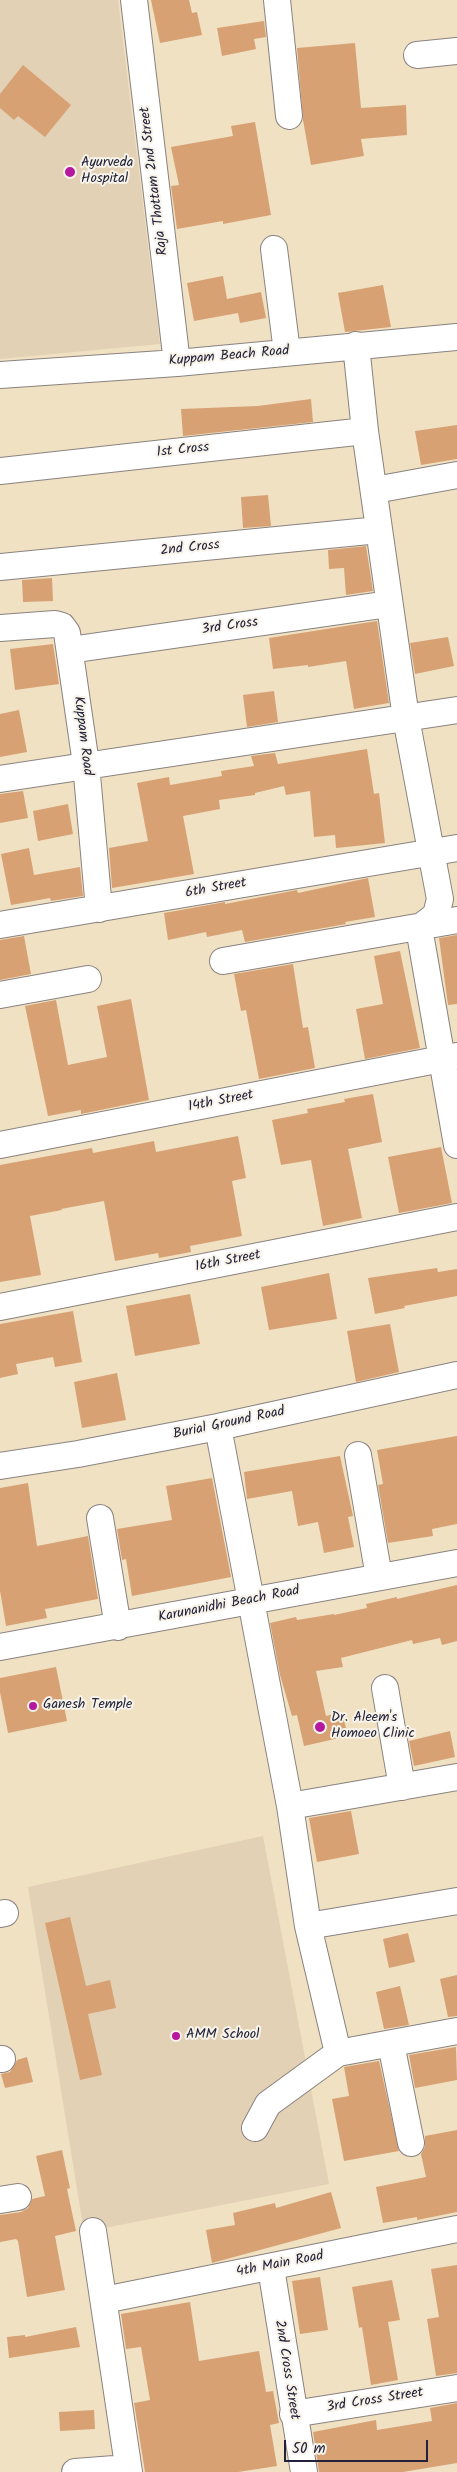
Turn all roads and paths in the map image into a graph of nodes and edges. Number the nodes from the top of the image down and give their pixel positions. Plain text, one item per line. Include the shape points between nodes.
1 (134, 0) edge
2 (277, 0) edge
3 (457, 51) edge
4 (417, 56) dead end
5 (289, 116) dead end
6 (274, 248) dead end
7 (457, 338) edge
8 (356, 345) junction
9 (287, 352) junction
10 (176, 362) junction
11 (0, 374) edge
12 (365, 431) junction
13 (0, 470) edge
14 (457, 475) edge
15 (375, 490) junction
16 (379, 530) junction
17 (0, 568) edge
18 (389, 604) junction
19 (0, 628) edge
20 (70, 650) junction
21 (457, 710) edge
22 (406, 718) junction
23 (86, 764) junction
24 (0, 779) edge
25 (457, 848) edge
26 (431, 852) junction
27 (99, 909) junction
28 (457, 920) edge
29 (0, 925) edge
30 (419, 928) junction
31 (223, 961) dead end
32 (88, 978) dead end
33 (0, 995) edge
34 (450, 1058) edge
35 (0, 1145) edge
36 (457, 1145) edge
37 (457, 1217) edge
38 (0, 1307) edge
39 (457, 1375) edge
40 (220, 1436) junction
41 (358, 1455) dead end
42 (0, 1466) edge
43 (100, 1518) dead end
44 (457, 1563) edge
45 (378, 1577) junction
46 (250, 1600) junction
47 (118, 1627) junction
48 (0, 1648) edge
49 (385, 1688) dead end
50 (457, 1777) edge
51 (402, 1787) junction
52 (290, 1806) junction
53 (457, 1901) edge
54 (308, 1926) junction
55 (457, 2031) edge
56 (391, 2044) junction
57 (338, 2053) junction
58 (255, 2128) dead end
59 (411, 2142) dead end
60 (457, 2229) edge
61 (93, 2231) dead end
62 (271, 2268) junction
63 (104, 2300) junction
64 (457, 2388) edge
65 (293, 2414) junction
66 (129, 2470) edge
67 (75, 2472) edge
68 (304, 2472) edge

1 - 10 street, Raja Thottam 2nd Street
2 - 5 street
3 - 4 street
6 - 9 street
7 - 8 street, Kuppam Beach Road
8 - 9 street, Kuppam Beach Road
8 - 12 street
9 - 10 street, Kuppam Beach Road
10 - 11 street, Kuppam Beach Road
12 - 13 street, 1st Cross
12 - 15 street
14 - 15 street
15 - 16 street
16 - 17 street, 2nd Cross
16 - 18 street
18 - 20 street, 3rd Cross
18 - 22 street
19 - 20 street, Kuppam Road via 62,626 67,633
20 - 23 street, Kuppam Road
21 - 22 street
22 - 23 street
22 - 26 street
23 - 24 street
23 - 27 street, Kuppam Road
25 - 26 street, 6th Street
26 - 27 street, 6th Street
26 - 30 street via 439,907 436,915
27 - 29 street, 6th Street
28 - 30 street
30 - 31 street
30 - 34 street
32 - 33 street
34 - 35 street, 14th Street
34 - 36 street
37 - 38 street, 16th Street
39 - 40 street, Burial Ground Road
40 - 42 street, Burial Ground Road
40 - 46 street
41 - 45 street
43 - 47 street
44 - 45 street, Karunanidhi Beach Road
45 - 46 street, Karunanidhi Beach Road
46 - 47 street, Karunanidhi Beach Road
46 - 52 street
47 - 48 street, Karunanidhi Beach Road
49 - 51 street
50 - 51 street
51 - 52 street
52 - 54 street
53 - 54 street
54 - 57 street
55 - 56 street
56 - 57 street
56 - 59 street
57 - 58 street via 268,2104
60 - 62 street, 4th Main Road
61 - 63 street
62 - 63 street, 4th Main Road
62 - 65 street, 2nd Cross Street
63 - 66 street
64 - 65 street, 3rd Cross Street
65 - 68 street, 2nd Cross Street
66 - 67 street

